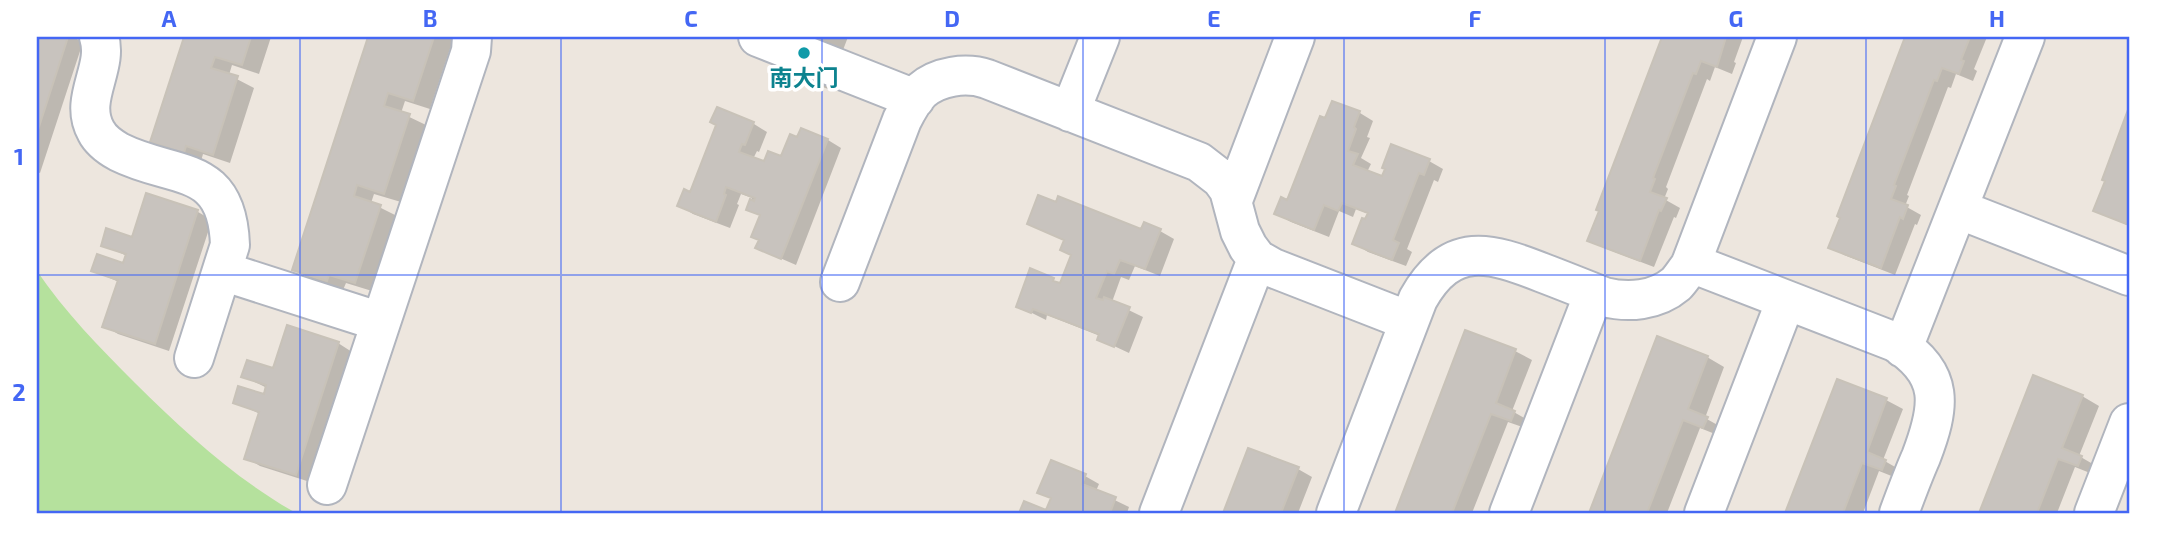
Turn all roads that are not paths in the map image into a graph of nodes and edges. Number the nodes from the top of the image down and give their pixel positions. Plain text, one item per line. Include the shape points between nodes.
1 (99, 37) edge
2 (472, 37) edge
3 (758, 37) edge
4 (1100, 37) edge
5 (1296, 37) edge
6 (1777, 37) edge
7 (2025, 37) edge
8 (915, 99) junction
9 (1070, 112) junction
10 (1257, 138) junction
11 (1199, 162) junction
12 (1233, 200) junction
13 (1958, 209) junction
14 (1257, 259) junction
15 (1690, 263) junction
16 (222, 271) junction
17 (2129, 276) edge
18 (840, 282) dead end
19 (1594, 293) junction
20 (1786, 300) junction
21 (1409, 321) junction
22 (381, 322) junction
23 (1903, 348) junction
24 (194, 358) dead end
25 (2129, 423) edge
26 (327, 485) dead end
27 (1159, 513) edge
28 (1336, 513) edge
29 (1509, 513) edge
30 (1704, 513) edge
31 (1899, 513) edge
32 (2094, 513) edge

1 - 16 lane via 101,63 90,114 96,131 108,146 128,156 194,176 212,188 225,207 230,227
2 - 22 lane
3 - 8 lane
4 - 9 lane
5 - 10 lane
6 - 15 lane
7 - 13 lane
8 - 9 lane via 933,84 965,75 987,79
8 - 18 lane via 902,120
9 - 11 lane
10 - 11 lane via 1232,158
10 - 12 lane
11 - 12 lane via 1220,179
12 - 14 lane via 1240,231
13 - 17 lane
13 - 23 lane
14 - 21 lane
14 - 27 lane
15 - 19 lane via 1677,283 1648,298 1616,300
15 - 20 lane
16 - 22 lane
16 - 24 lane
19 - 21 lane via 1507,258 1468,256 1439,271 1426,284
19 - 29 lane
20 - 23 lane
20 - 30 lane
21 - 28 lane
22 - 26 lane
23 - 31 lane via 1931,380 1935,418
25 - 32 lane

